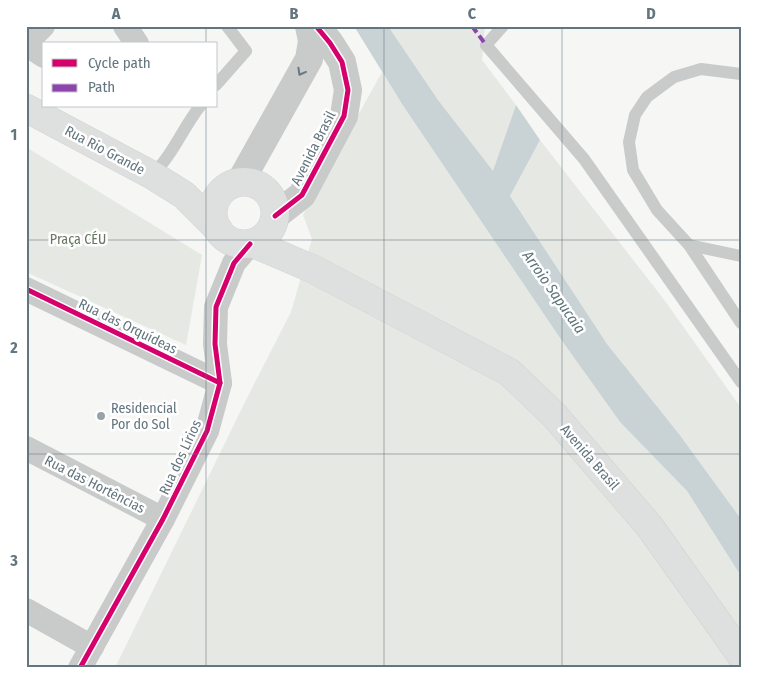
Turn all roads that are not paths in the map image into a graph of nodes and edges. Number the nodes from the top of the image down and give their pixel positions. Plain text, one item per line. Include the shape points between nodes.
1 (43, 26) edge
2 (125, 26) edge
3 (227, 26) edge
4 (309, 26) edge
5 (316, 26) edge
6 (503, 26) edge
7 (136, 42) edge
8 (26, 43) edge
9 (42, 55) edge
10 (741, 74) edge
11 (218, 83) edge
12 (26, 108) edge
13 (198, 108) edge
14 (152, 176) junction
15 (232, 185) junction
16 (184, 195) junction
17 (274, 221) junction
18 (219, 231) junction
19 (689, 245) junction
20 (245, 250) junction
21 (741, 256) edge
22 (313, 270) junction
23 (26, 289) edge
24 (741, 323) edge
25 (741, 382) edge
26 (220, 383) junction
27 (26, 448) edge
28 (163, 519) junction
29 (26, 610) edge
30 (92, 647) junction
31 (741, 655) edge
32 (80, 668) edge

1 - 8 street
2 - 7 street
3 - 11 lane via 246,51
4 -> 15 street via 312,41 309,59
5 - 17 street, Avenida Brasil via 342,62 348,90 344,116 302,195
6 - 25 lane via 486,45 584,159
8 - 9 street
10 - 19 lane via 701,69 674,77 647,97 635,115 629,142 634,170 657,210
12 - 14 main road, Rua Rio Grande
13 - 14 lane
14 - 16 main road, Rua Rio Grande
15 - 16 main road via 205,194
15 - 17 main road via 250,182 266,191 274,207
15 - 18 main road via 215,204 214,221
16 - 18 main road, Rua Rio Grande
17 - 20 main road via 267,234
17 - 22 main road, Avenida Brasil
18 - 20 main road
19 - 21 lane
19 - 24 lane
20 - 22 main road, Avenida Brasil
20 - 26 street, Rua dos Lírios via 216,307 215,344
22 - 31 main road, Avenida Brasil via 509,372 554,415 650,526
23 - 26 street, Rua das Orquídeas
26 - 28 street, Rua dos Lírios via 207,431
27 - 28 street, Rua das Hortências
28 - 30 street, Rua dos Lírios
29 - 30 street
30 - 32 street, Rua dos Lírios

